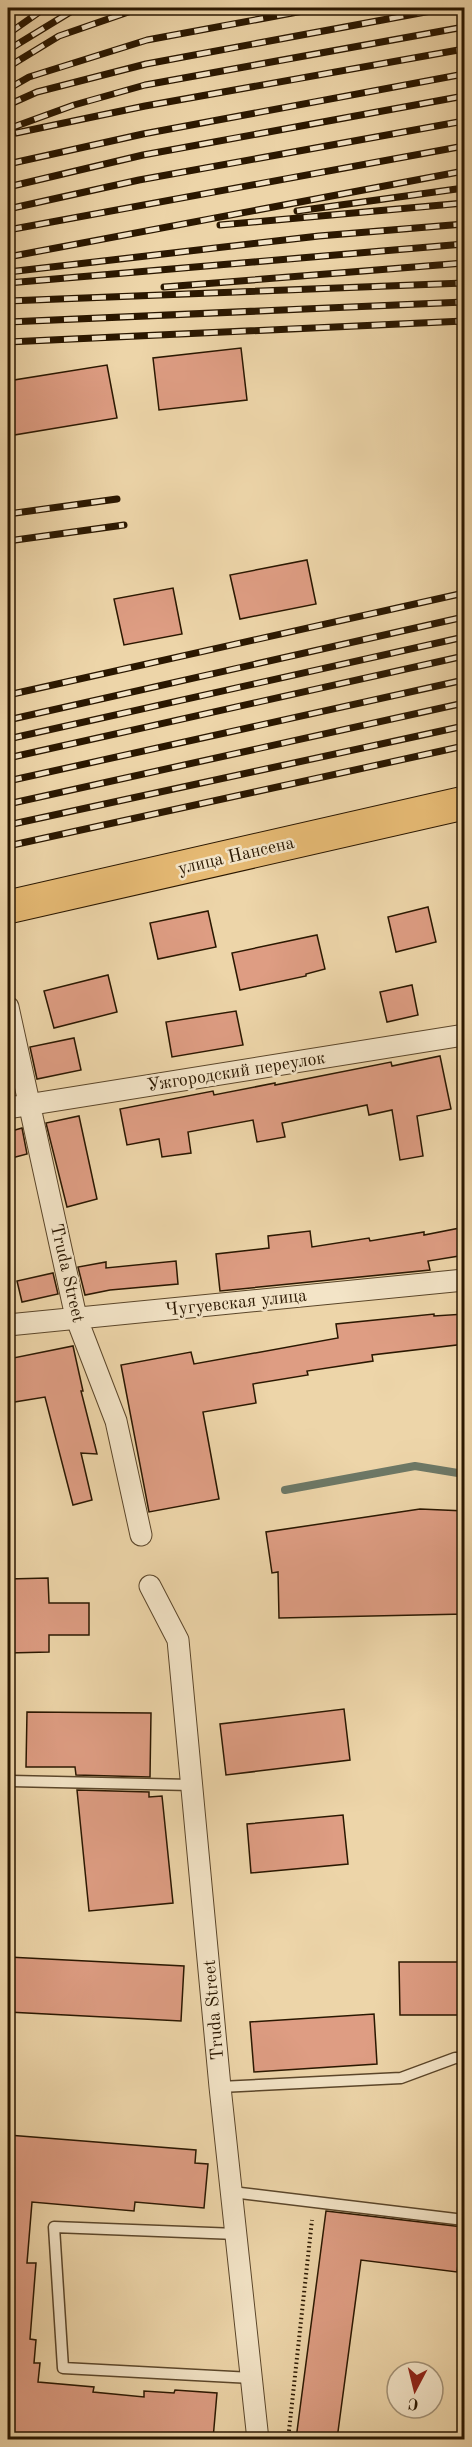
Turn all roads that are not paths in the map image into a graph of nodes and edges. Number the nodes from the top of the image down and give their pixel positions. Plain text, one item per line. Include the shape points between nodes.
1 (465, 803) edge
2 (8, 907) edge
3 (8, 1007) edge
4 (465, 1035) edge
5 (30, 1104) junction
6 (8, 1108) edge
7 (465, 1280) edge
8 (76, 1317) junction
9 (8, 1325) edge
10 (141, 1535) dead end
11 (150, 1586) dead end
12 (11, 1781) dead end
13 (191, 1785) junction
14 (465, 2058) edge
15 (220, 2087) junction
16 (232, 2192) junction
17 (465, 2220) edge
18 (237, 2234) junction
19 (252, 2378) junction
20 (258, 2439) edge

1 - 2 main road, улица Нансена
3 - 5 street, Truda Street
4 - 5 street, Ужгородский переулок
5 - 6 street, Ужгородский переулок
5 - 8 street, Truda Street
7 - 8 street, Чугуевская улица
8 - 9 street, Чугуевская улица
8 - 10 street, Truda Street via 116,1421
11 - 13 street, Truda Street via 178,1640
12 - 13 lane
13 - 15 street, Truda Street
14 - 15 lane via 401,2078
15 - 16 street, Truda Street
16 - 17 lane
16 - 18 street, Truda Street
18 - 19 street, Truda Street
18 - 19 lane via 54,2227 63,2367
19 - 20 street, Truda Street

